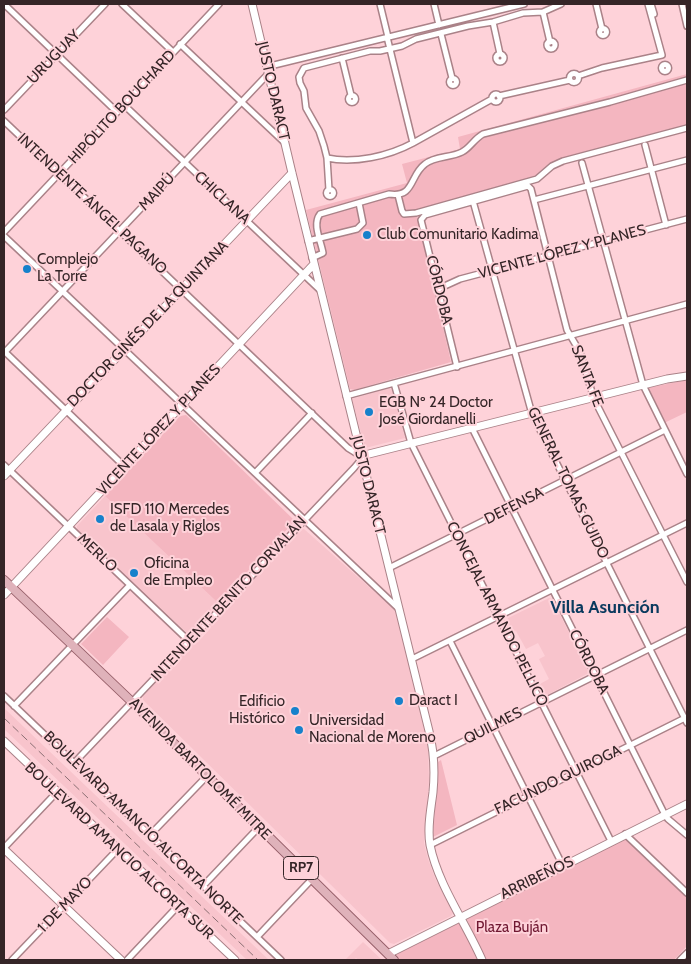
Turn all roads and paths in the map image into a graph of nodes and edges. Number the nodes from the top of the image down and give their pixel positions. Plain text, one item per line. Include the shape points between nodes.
1 (4, 4) edge
2 (105, 4) edge
3 (122, 4) edge
4 (219, 4) edge
5 (252, 4) edge
6 (380, 4) edge
7 (434, 4) edge
8 (524, 4) edge
9 (561, 4) edge
10 (596, 4) edge
11 (650, 4) edge
12 (682, 4) edge
13 (543, 12) junction
14 (493, 22) junction
15 (687, 22) edge
16 (439, 25) junction
17 (602, 29) dead end
18 (441, 34) junction
19 (388, 37) junction
20 (550, 42) dead end
21 (180, 44) junction
22 (390, 49) junction
23 (173, 52) junction
24 (500, 54) dead end
25 (56, 55) junction
26 (662, 55) junction
27 (342, 58) junction
28 (664, 65) dead end
29 (267, 71) junction
30 (452, 78) dead end
31 (687, 80) edge
32 (351, 95) dead end
33 (242, 102) junction
34 (124, 105) junction
35 (4, 110) edge
36 (117, 112) junction
37 (4, 121) edge
38 (687, 128) edge
39 (285, 143) junction
40 (413, 143) junction
41 (646, 145) dead end
42 (327, 158) junction
43 (687, 160) edge
44 (184, 162) junction
45 (582, 163) dead end
46 (652, 169) junction
47 (292, 173) junction
48 (58, 174) junction
49 (588, 186) junction
50 (329, 190) dead end
51 (398, 195) junction
52 (534, 200) junction
53 (474, 202) junction
54 (358, 203) junction
55 (687, 219) edge
56 (246, 221) junction
57 (666, 225) junction
58 (120, 231) junction
59 (4, 232) edge
60 (4, 236) edge
61 (321, 238) junction
62 (308, 241) junction
63 (602, 242) junction
64 (548, 256) junction
65 (313, 261) junction
66 (492, 271) junction
67 (304, 275) junction
68 (181, 289) junction
69 (438, 289) junction
70 (62, 291) junction
71 (321, 291) junction
72 (687, 304) edge
73 (625, 320) junction
74 (570, 335) junction
75 (239, 344) junction
76 (124, 349) junction
77 (515, 350) junction
78 (4, 352) edge
79 (458, 367) junction
80 (687, 376) edge
81 (394, 383) junction
82 (643, 385) junction
83 (346, 396) junction
84 (594, 398) junction
85 (182, 404) junction
86 (66, 410) junction
87 (312, 413) junction
88 (532, 414) junction
89 (472, 428) junction
90 (665, 430) junction
91 (411, 443) junction
92 (621, 452) junction
93 (357, 454) junction
94 (124, 466) junction
95 (5, 470) edge
96 (255, 473) junction
97 (687, 474) edge
98 (565, 480) junction
99 (511, 507) junction
100 (304, 520) junction
101 (687, 523) edge
102 (68, 526) junction
103 (457, 534) junction
104 (664, 535) junction
105 (607, 563) junction
106 (389, 568) junction
107 (4, 580) edge
108 (687, 582) edge
109 (130, 584) junction
110 (11, 587) junction
111 (553, 590) junction
112 (4, 595) edge
113 (399, 610) junction
114 (499, 617) junction
115 (687, 630) edge
116 (189, 641) junction
117 (450, 642) junction
118 (72, 645) junction
119 (650, 648) junction
120 (412, 659) junction
121 (596, 675) junction
122 (4, 696) edge
123 (132, 702) junction
124 (542, 702) junction
125 (14, 706) junction
126 (686, 719) edge
127 (492, 726) junction
128 (4, 741) edge
129 (630, 744) junction
130 (434, 756) junction
131 (74, 763) junction
132 (576, 771) junction
133 (207, 776) junction
134 (57, 792) junction
135 (527, 796) junction
136 (687, 804) edge
137 (665, 815) junction
138 (259, 827) junction
139 (626, 834) junction
140 (150, 835) junction
141 (687, 835) edge
142 (611, 842) junction
143 (430, 845) junction
144 (4, 848) edge
145 (118, 849) junction
146 (563, 866) junction
147 (312, 880) junction
148 (203, 886) junction
149 (687, 893) edge
150 (64, 906) junction
151 (178, 906) junction
152 (460, 917) junction
153 (257, 937) junction
154 (687, 953) edge
155 (391, 957) edge
156 (12, 960) edge
157 (121, 960) edge
158 (127, 960) edge
159 (235, 960) edge
160 (282, 960) edge
161 (482, 960) edge
162 (680, 960) edge

1 - 25 street
2 - 25 street, URUGUAY
3 - 23 street
4 - 21 street, HIPÓLITO BOUCHARD
5 - 29 street, JUSTO DARACT
6 - 19 street
7 - 16 street
8 - 16 street
9 - 13 street
10 - 17 street
11 - 26 street
12 - 15 street
13 - 14 street via 523,13
13 - 20 street
14 - 18 street
14 - 24 street
16 - 19 street
18 - 22 street
18 - 30 street
19 - 22 street
19 - 29 street
21 - 23 street, HIPÓLITO BOUCHARD
21 - 33 street
22 - 27 street
22 - 40 street
23 - 34 street, HIPÓLITO BOUCHARD
25 - 35 street, URUGUAY
25 - 36 street
26 - 28 street
26 - 40 street via 578,76 573,74 570,80 499,96 497,102 492,99
27 - 32 street
27 - 42 street via 308,66 299,77 306,108 319,131
29 - 33 street, MAIPÚ
29 - 39 street, JUSTO DARACT
31 - 51 street via 483,134 460,153 430,160 407,191
33 - 39 street
33 - 44 street, MAIPÚ
34 - 36 street, HIPÓLITO BOUCHARD
34 - 44 street, CHICLANA
36 - 48 street, HIPÓLITO BOUCHARD
37 - 48 street, INTENDENTE ÁNGEL PAGANO
38 - 51 street via 562,161 537,179 416,213 404,214
39 - 47 street, JUSTO DARACT
40 - 42 street via 392,152 355,159
41 - 46 street
42 - 50 street
43 - 46 street
44 - 56 street, CHICLANA
44 - 58 street, MAIPÚ
45 - 49 street
46 - 49 street
46 - 57 street
47 - 56 street, DOCTOR GINÉS DE LA QUINTANA
47 - 62 street, JUSTO DARACT
48 - 58 street, INTENDENTE ÁNGEL PAGANO
48 - 59 street, HIPÓLITO BOUCHARD
49 - 52 street
49 - 63 street
51 - 54 street via 389,194
52 - 53 street, SANTA FE via 528,186
52 - 64 street, SANTA FE
53 - 66 street, GENERAL TOMAS GUIDO
53 - 69 street, CÓRDOBA via 425,215 421,220
54 - 61 street via 320,214 316,228
54 - 61 street via 363,223 358,229
55 - 57 street, VICENTE LÓPEZ Y PLANES
56 - 67 street, CHICLANA
56 - 68 street, DOCTOR GINÉS DE LA QUINTANA
57 - 63 street, VICENTE LÓPEZ Y PLANES
58 - 68 street, INTENDENTE ÁNGEL PAGANO
58 - 70 street, MAIPÚ
60 - 70 street
61 - 62 street
61 - 65 street via 323,253
62 - 65 street, JUSTO DARACT
63 - 64 street, VICENTE LÓPEZ Y PLANES
63 - 73 street
64 - 66 street, VICENTE LÓPEZ Y PLANES
64 - 74 street, SANTA FE
65 - 67 street, VICENTE LÓPEZ Y PLANES
65 - 71 street, JUSTO DARACT
66 - 69 street, VICENTE LÓPEZ Y PLANES via 460,279
66 - 77 street, GENERAL TOMAS GUIDO
67 - 71 street, CHICLANA
67 - 75 street, VICENTE LÓPEZ Y PLANES
68 - 75 street, INTENDENTE ÁNGEL PAGANO
68 - 76 street, DOCTOR GINÉS DE LA QUINTANA
69 - 79 street, CÓRDOBA
70 - 76 street
70 - 78 street, MAIPÚ
71 - 83 street, JUSTO DARACT
72 - 73 street
73 - 74 street
73 - 82 street
74 - 77 street
74 - 84 street, SANTA FE via 580,352
75 - 85 street, VICENTE LÓPEZ Y PLANES
75 - 87 street, INTENDENTE ÁNGEL PAGANO
76 - 85 street
76 - 86 street, DOCTOR GINÉS DE LA QUINTANA
77 - 79 street
77 - 88 street, GENERAL TOMAS GUIDO
78 - 86 street
79 - 81 street
80 - 82 street
81 - 83 street
81 - 91 street, CONCEJAL ARMANDO PELLICO
82 - 84 street
82 - 90 street
83 - 93 street, JUSTO DARACT
84 - 88 street
84 - 92 street, SANTA FE
85 - 94 street, VICENTE LÓPEZ Y PLANES
85 - 96 street
86 - 94 street
86 - 95 street, DOCTOR GINÉS DE LA QUINTANA
87 - 93 street, INTENDENTE ÁNGEL PAGANO
87 - 96 street
88 - 89 street
88 - 98 street, GENERAL TOMAS GUIDO
89 - 91 street
89 - 99 street, CÓRDOBA
90 - 92 street, DEFENSA
90 - 97 street
91 - 93 street
91 - 103 street, CONCEJAL ARMANDO PELLICO
92 - 98 street, DEFENSA
92 - 104 street, SANTA FE
93 - 100 street, INTENDENTE BENITO CORVALÁN via 359,462
93 - 106 street, JUSTO DARACT
94 - 102 street, VICENTE LÓPEZ Y PLANES
95 - 102 street, MERLO
96 - 100 street
98 - 99 street, DEFENSA
98 - 105 street, GENERAL TOMAS GUIDO
99 - 103 street, DEFENSA
99 - 111 street, CÓRDOBA
100 - 113 street
100 - 116 street, INTENDENTE BENITO CORVALÁN
101 - 104 street
102 - 109 street, MERLO
102 - 110 street, VICENTE LÓPEZ Y PLANES
103 - 106 street, DEFENSA
103 - 114 street, CONCEJAL ARMANDO PELLICO
104 - 105 street
104 - 108 street, SANTA FE
105 - 111 street
105 - 119 street, GENERAL TOMAS GUIDO
106 - 113 street, JUSTO DARACT
107 - 110 main road, AVENIDA BARTOLOMÉ MITRE / RP7
109 - 116 street, MERLO
109 - 118 street
110 - 112 street, VICENTE LÓPEZ Y PLANES
110 - 118 main road, AVENIDA BARTOLOMÉ MITRE / RP7
111 - 114 street
111 - 121 street, CÓRDOBA
113 - 120 street, JUSTO DARACT
114 - 117 street
114 - 124 street, CONCEJAL ARMANDO PELLICO
115 - 119 street, QUILMES
116 - 123 street, INTENDENTE BENITO CORVALÁN
117 - 120 street
117 - 127 street
118 - 123 main road, AVENIDA BARTOLOMÉ MITRE / RP7
118 - 125 street
119 - 121 street, QUILMES
119 - 126 street, GENERAL TOMAS GUIDO
120 - 130 street, JUSTO DARACT
121 - 124 street, QUILMES
121 - 129 street, CÓRDOBA
122 - 125 street, BOULEVARD AMANCIO ALCORTA NORTE
123 - 131 street, INTENDENTE BENITO CORVALÁN
123 - 133 main road, AVENIDA BARTOLOMÉ MITRE / RP7
124 - 127 street, QUILMES
124 - 132 street, CONCEJAL ARMANDO PELLICO
125 - 131 street, BOULEVARD AMANCIO ALCORTA NORTE
126 - 129 street, FACUNDO QUIROGA
127 - 130 street, QUILMES
127 - 135 street
128 - 134 street, BOULEVARD AMANCIO ALCORTA SUR
129 - 132 street, FACUNDO QUIROGA
129 - 137 street, CÓRDOBA
130 - 143 street, JUSTO DARACT
131 - 140 street, BOULEVARD AMANCIO ALCORTA NORTE
132 - 135 street, FACUNDO QUIROGA
132 - 142 street, CONCEJAL ARMANDO PELLICO
133 - 138 main road, AVENIDA BARTOLOMÉ MITRE / RP7
133 - 140 street
134 - 144 street
134 - 145 street, BOULEVARD AMANCIO ALCORTA SUR
135 - 143 street, FACUNDO QUIROGA
135 - 146 street
136 - 137 street, ARRIBEÑOS
137 - 139 street, ARRIBEÑOS
137 - 141 street, CÓRDOBA
138 - 147 main road, AVENIDA BARTOLOMÉ MITRE / RP7
138 - 148 street
139 - 142 street, ARRIBEÑOS
139 - 149 street
140 - 148 street, BOULEVARD AMANCIO ALCORTA NORTE
142 - 146 street, ARRIBEÑOS
143 - 152 street, JUSTO DARACT via 435,864
144 - 150 street
145 - 150 street, 1 DE MAYO
145 - 151 street, BOULEVARD AMANCIO ALCORTA SUR
146 - 152 street, ARRIBEÑOS
147 - 153 street
147 - 155 main road, AVENIDA BARTOLOMÉ MITRE / RP7
148 - 153 street, BOULEVARD AMANCIO ALCORTA NORTE
150 - 156 street, 1 DE MAYO
150 - 157 street
151 - 158 street
151 - 159 street, BOULEVARD AMANCIO ALCORTA SUR
152 - 155 street, ARRIBEÑOS
152 - 161 street, JUSTO DARACT
153 - 160 street, BOULEVARD AMANCIO ALCORTA NORTE
154 - 162 street

